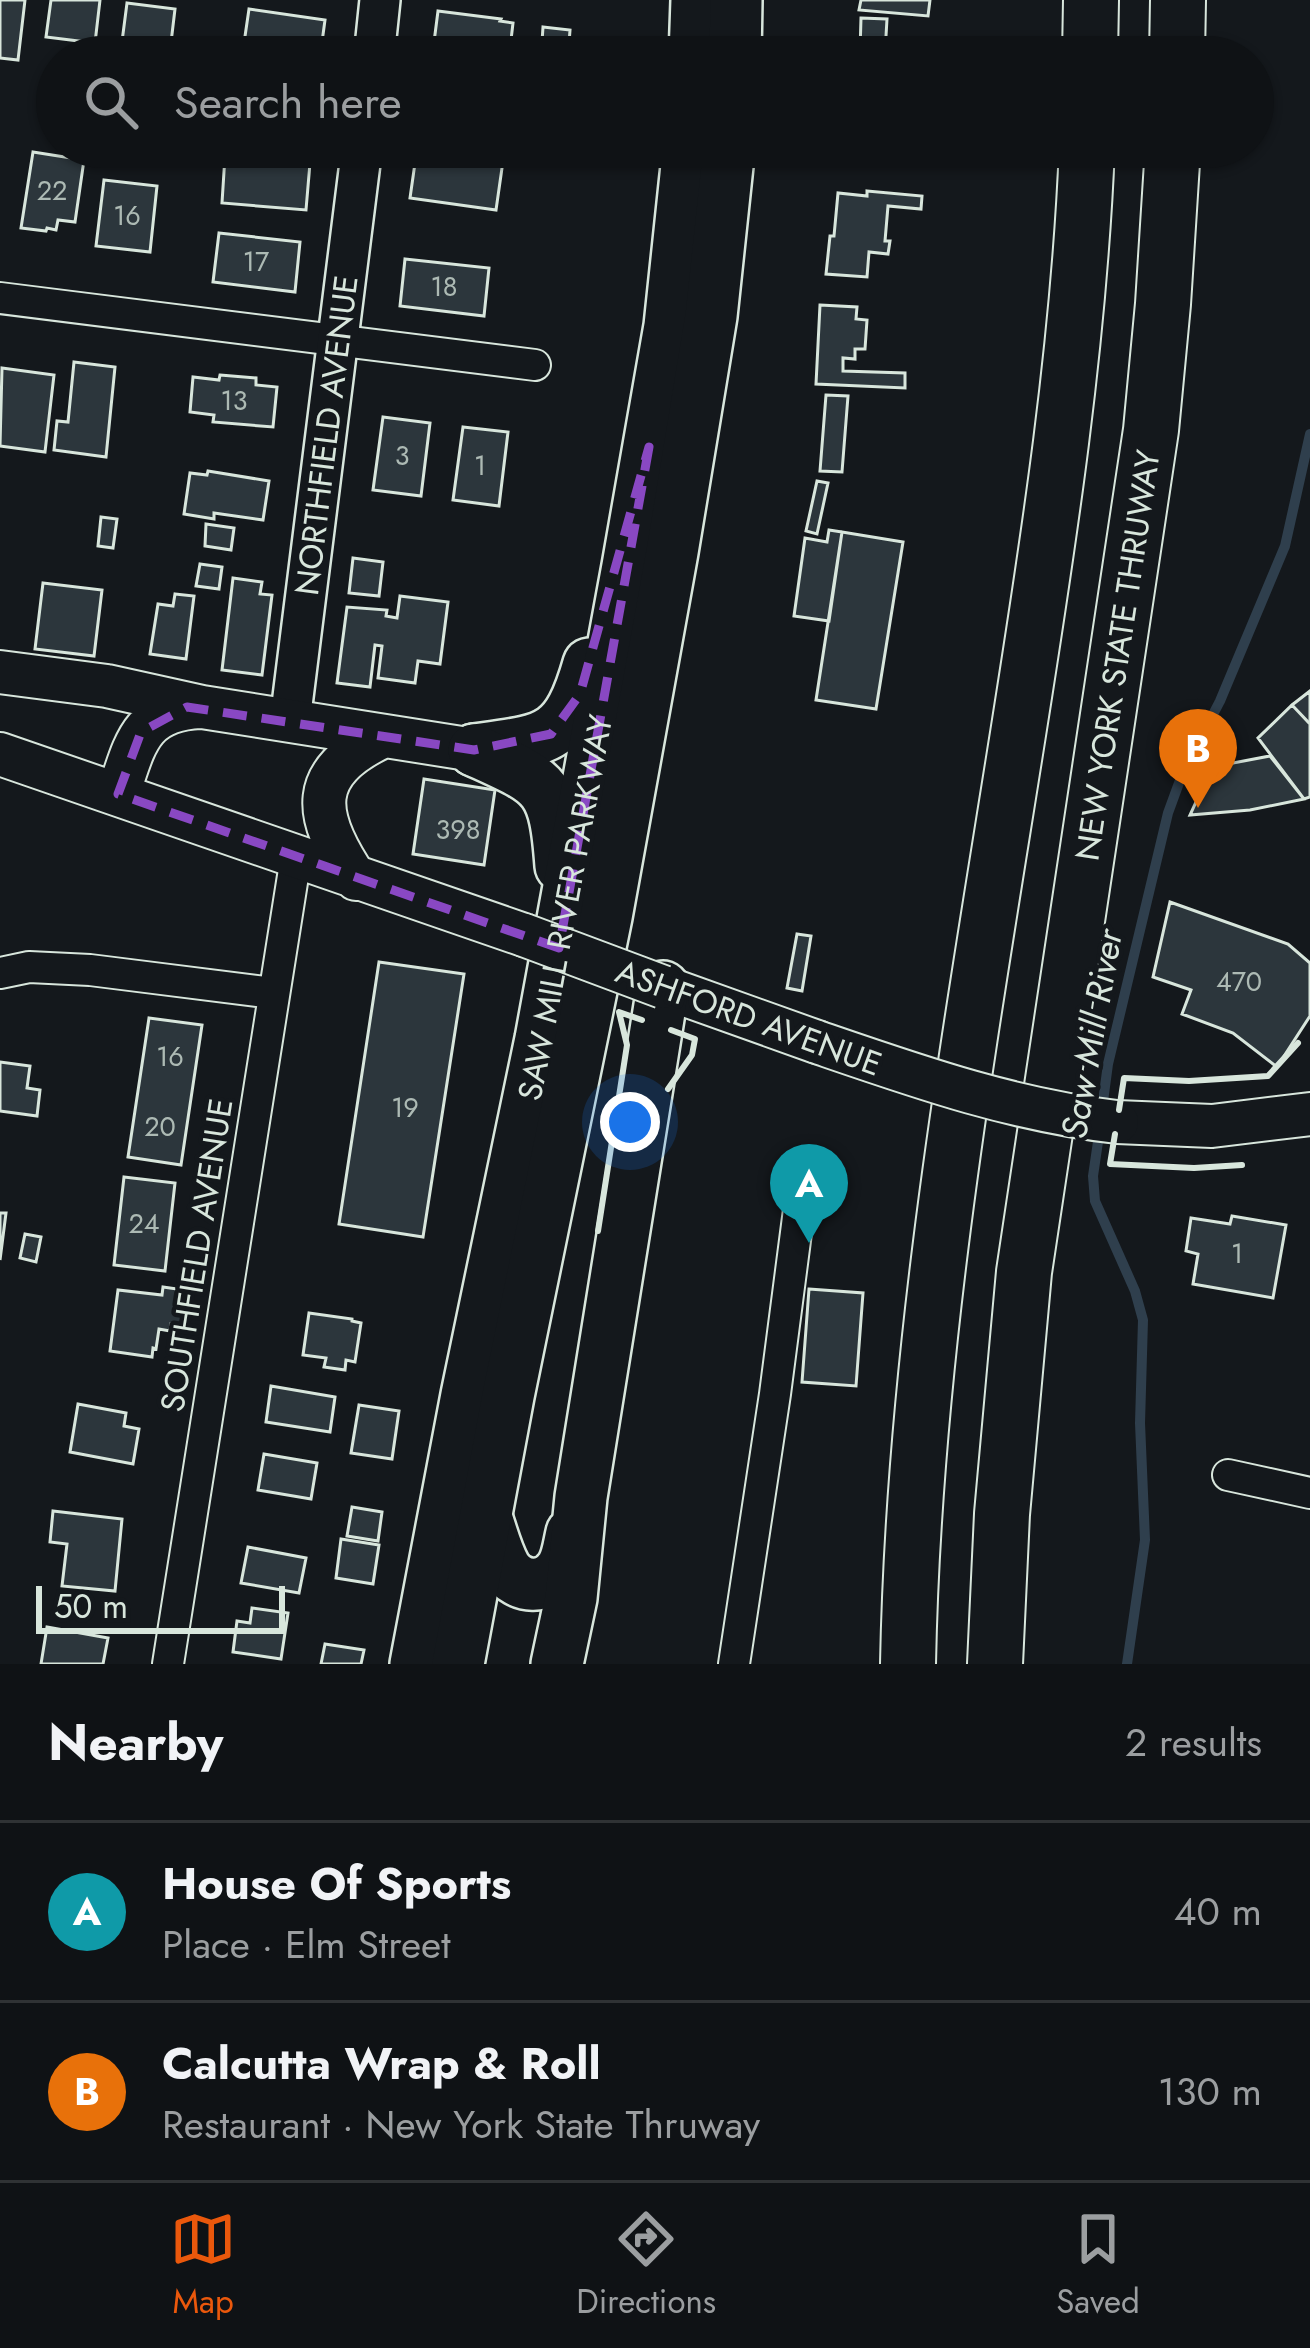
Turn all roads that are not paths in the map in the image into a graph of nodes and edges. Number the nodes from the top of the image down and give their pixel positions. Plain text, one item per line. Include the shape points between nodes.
1 (380, 0) edge
2 (697, 0) edge
3 (736, 0) edge
4 (1091, 0) edge
5 (1178, 0) edge
6 (376, 36) edge
7 (695, 36) edge
8 (735, 36) edge
9 (1090, 36) edge
10 (1177, 36) edge
11 (359, 168) edge
12 (687, 168) edge
13 (727, 168) edge
14 (1085, 168) edge
15 (1172, 168) edge
16 (0, 298) edge
17 (338, 340) junction
18 (535, 365) dead end
19 (649, 447) junction
20 (0, 672) edge
21 (202, 706) junction
22 (290, 721) junction
23 (384, 736) junction
24 (474, 750) junction
25 (0, 754) edge
26 (118, 794) junction
27 (296, 857) junction
28 (356, 879) junction
29 (544, 925) junction
30 (0, 973) edge
31 (273, 993) junction
32 (660, 1006) junction
33 (1310, 1114) edge
34 (803, 1179) dead end
35 (1228, 1475) dead end
36 (1310, 1493) edge
37 (581, 1497) junction
38 (485, 1514) junction
39 (168, 1664) edge
40 (416, 1664) edge
41 (458, 1664) edge
42 (557, 1664) edge
43 (734, 1664) edge
44 (908, 1664) edge
45 (995, 1664) edge

1 - 6 street
2 - 7 highway
3 - 8 highway
4 - 9 highway
5 - 10 highway
11 - 17 street, NORTHFIELD AVENUE
12 - 19 highway, SAW MILL RIVER PARKWAY
13 - 38 highway, SAW MILL RIVER PARKWAY via 676,528
14 - 44 highway via 1051,519 934,1293
15 - 45 highway, NEW YORK STATE THRUWAY via 1151,430 1024,1272
16 - 17 street
17 - 18 street
17 - 22 street, NORTHFIELD AVENUE
19 - 24 highway via 572,711 537,740
19 - 29 highway, SAW MILL RIVER PARKWAY
20 - 21 main road
21 - 22 main road
21 - 26 main road via 150,723
22 - 23 main road
23 - 24 main road
23 - 28 main road via 343,763 324,800 328,829
24 - 29 highway via 535,779 550,801 559,830
25 - 26 main road, ASHFORD AVENUE
26 - 27 main road, ASHFORD AVENUE
27 - 28 main road, ASHFORD AVENUE
27 - 31 street, SOUTHFIELD AVENUE
28 - 29 main road, ASHFORD AVENUE
29 - 32 main road, ASHFORD AVENUE, bridge
29 - 40 highway, SAW MILL RIVER PARKWAY via 516,1166
30 - 31 street via 90,970
31 - 39 street, SOUTHFIELD AVENUE
32 - 33 main road, ASHFORD AVENUE, bridge via 1052,1113 1212,1126
32 - 37 highway
34 - 43 street
35 - 36 street
37 - 38 highway via 559,1574 538,1584 508,1573
37 - 42 highway
38 - 41 highway, SAW MILL RIVER PARKWAY

